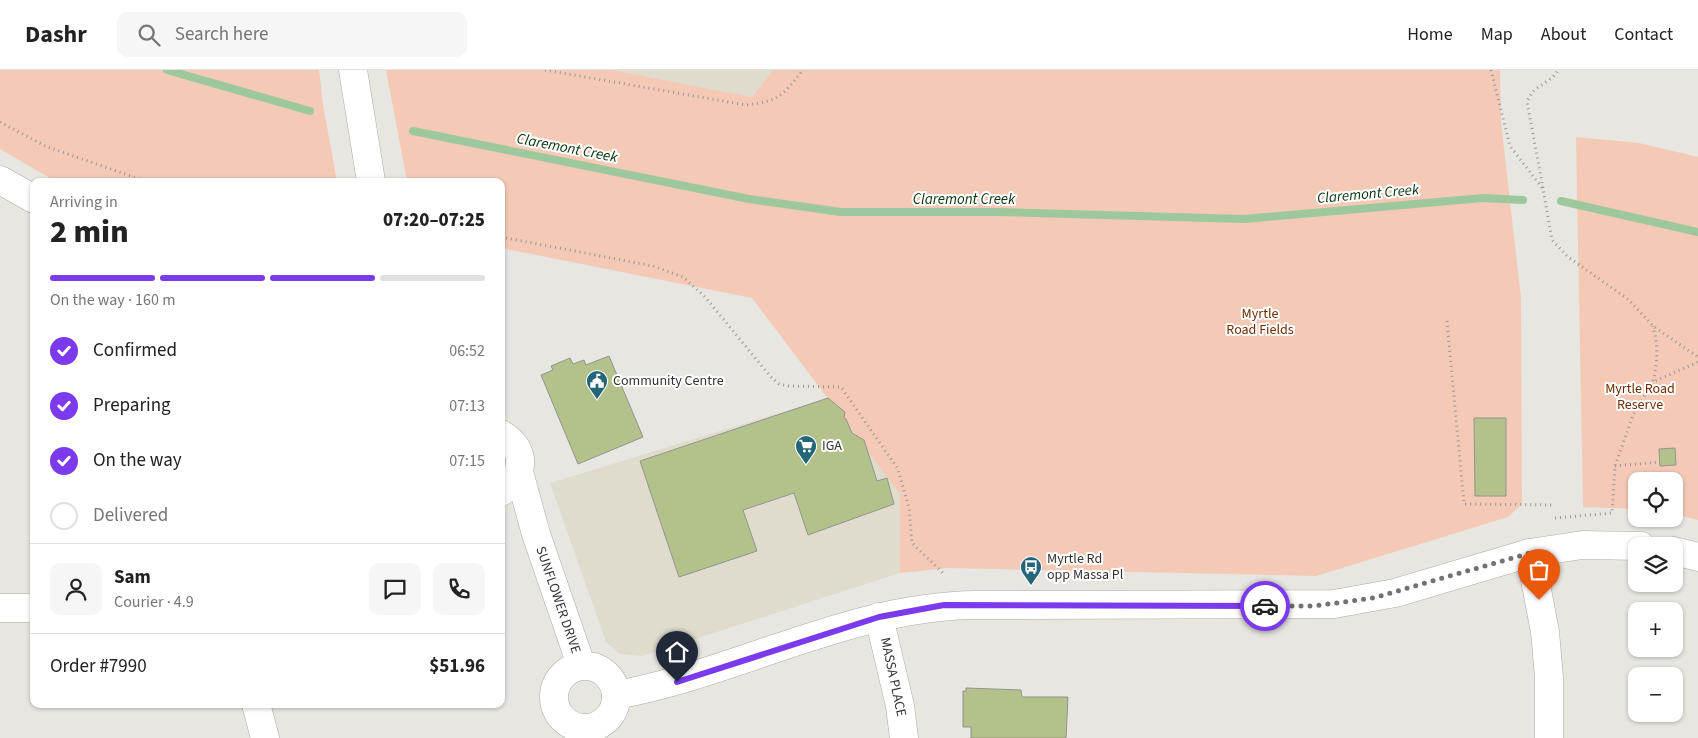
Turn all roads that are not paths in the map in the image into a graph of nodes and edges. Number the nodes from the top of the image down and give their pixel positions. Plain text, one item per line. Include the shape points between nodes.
1 (353, 70) edge
2 (371, 178) edge
3 (0, 180) edge
4 (30, 197) edge
5 (505, 437) edge
6 (510, 482) edge
7 (505, 507) edge
8 (536, 534) junction
9 (1628, 546) edge
10 (1530, 553) junction
11 (1683, 554) edge
12 (1698, 558) edge
13 (0, 608) edge
14 (30, 608) edge
15 (879, 617) junction
16 (580, 666) junction
17 (616, 695) junction
18 (257, 708) edge
19 (588, 733) edge
20 (264, 738) edge
21 (904, 738) edge
22 (1550, 738) edge

1 - 2 street
3 - 4 street
5 - 6 street, SUNFLOWER DRIVE via 518,452
6 - 8 street, SUNFLOWER DRIVE
7 - 8 street, SUNFLOWER DRIVE
8 - 16 street, SUNFLOWER DRIVE
9 - 10 street via 1582,545
10 - 15 street via 1394,593 1334,604 944,605
10 - 22 street via 1546,639
11 - 12 street
13 - 14 street
15 - 17 street via 703,674
15 - 21 street, MASSA PLACE via 900,706
16 - 17 street via 604,672 610,678
16 - 19 street via 570,670 556,685 555,706 568,722
17 - 19 street via 611,713
18 - 20 street

